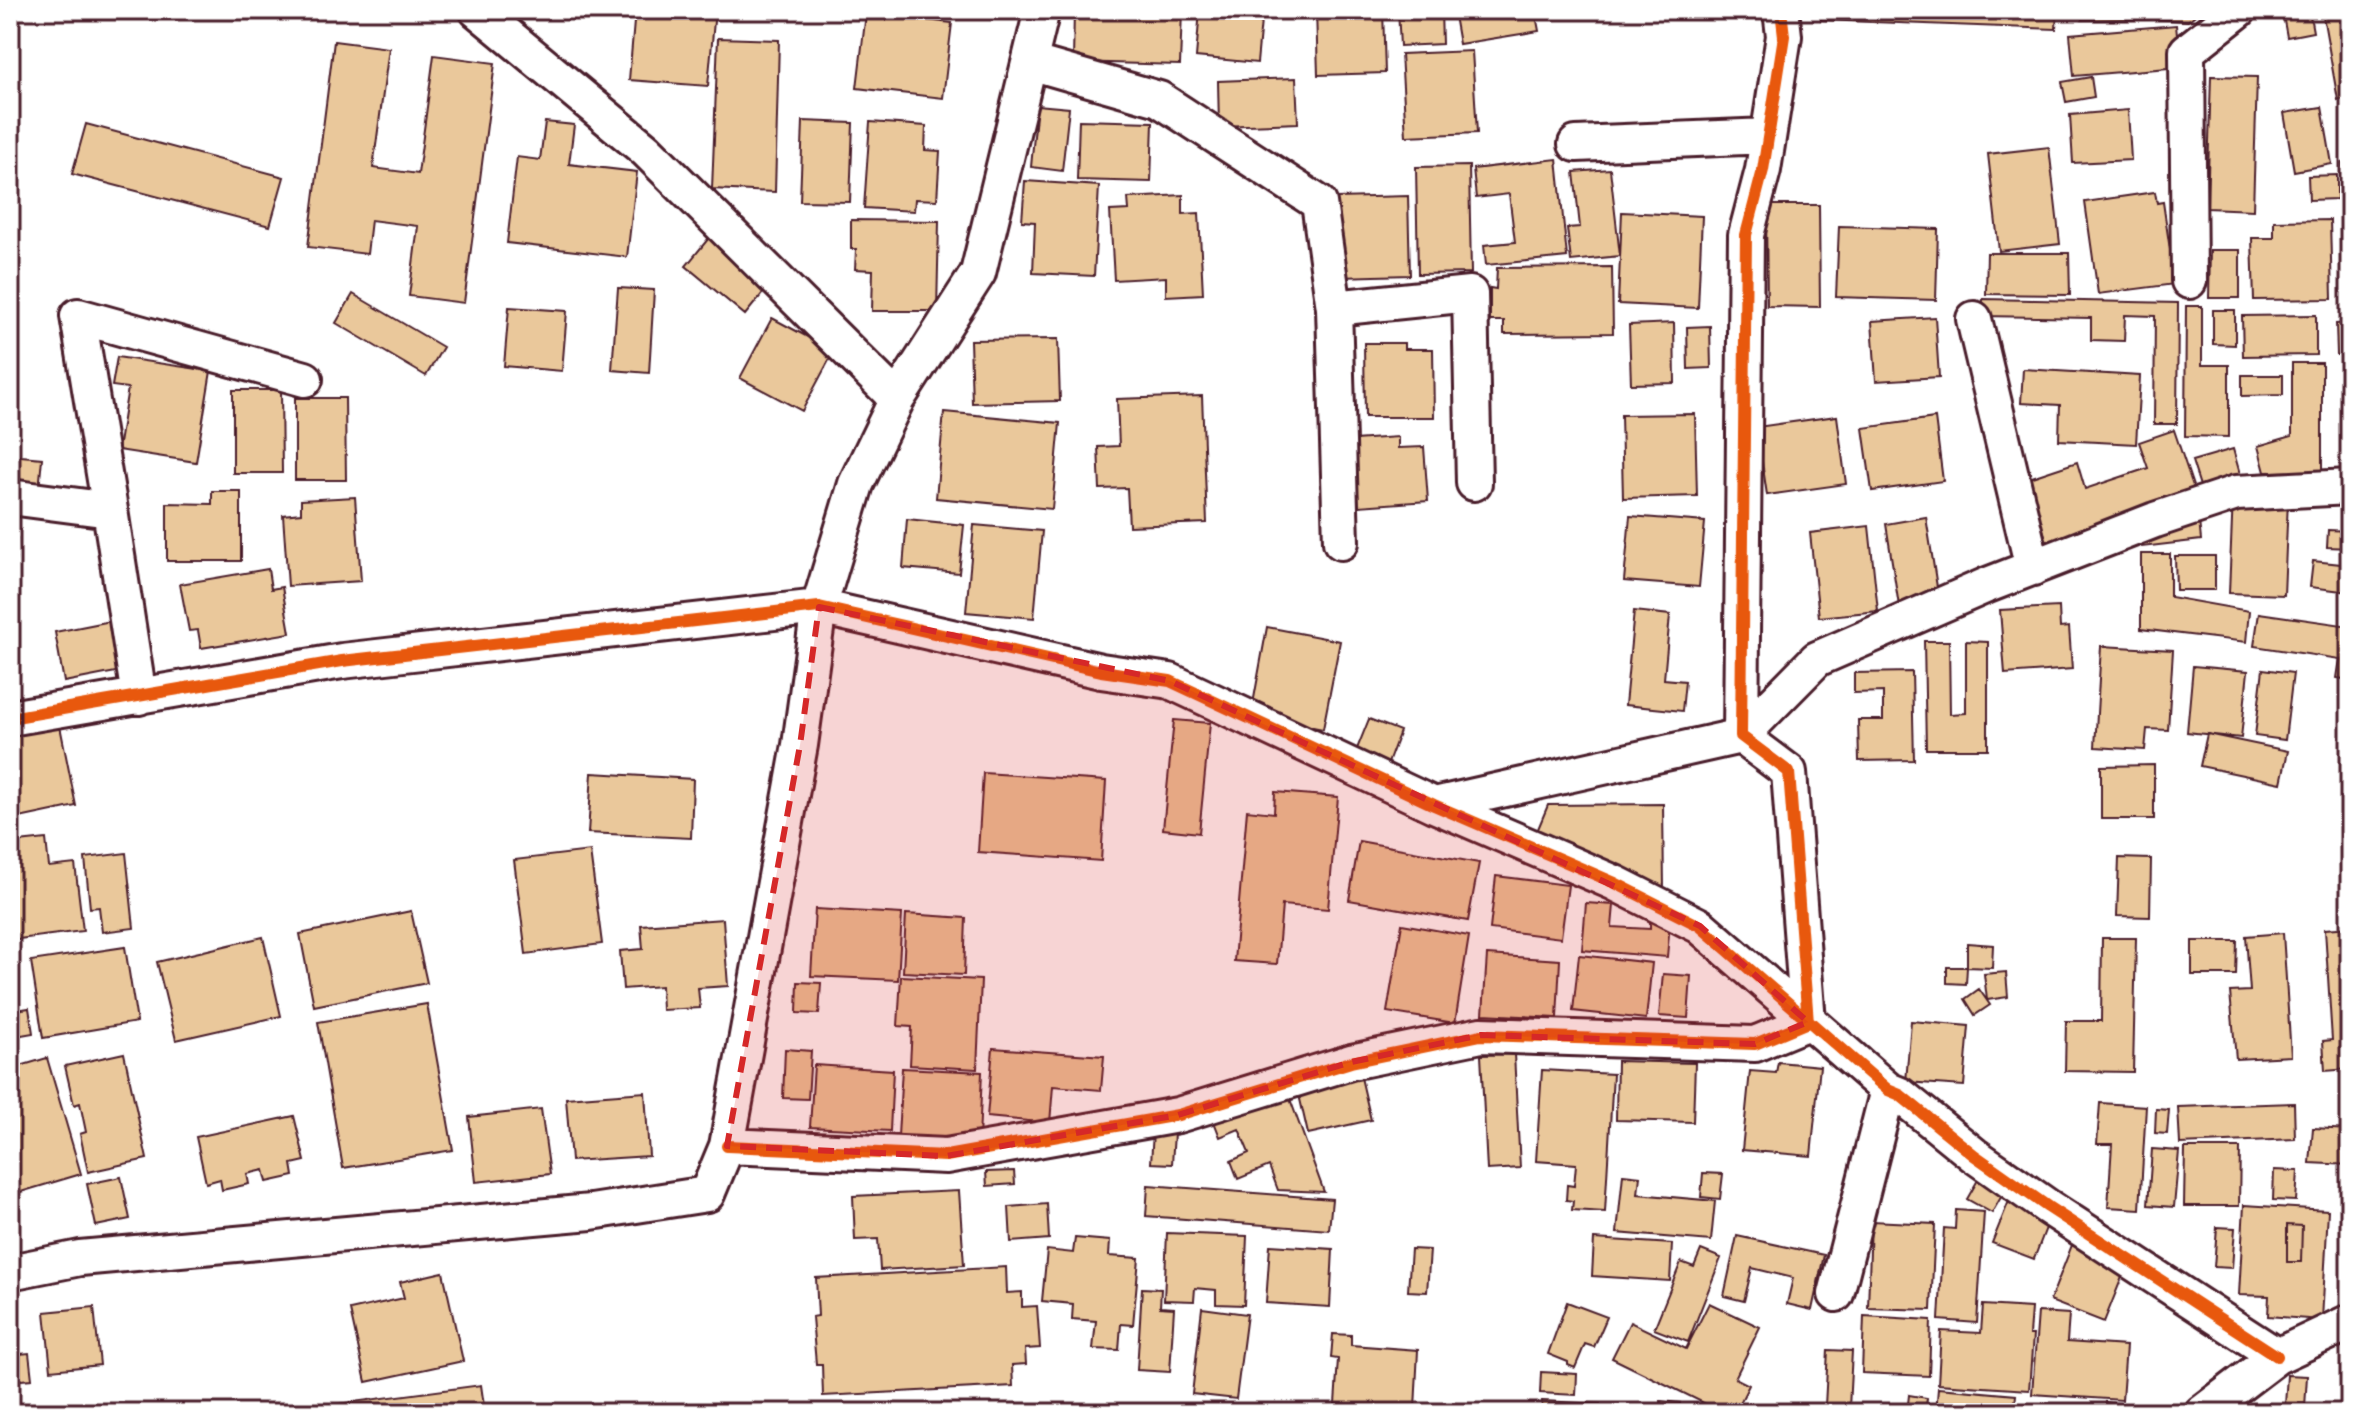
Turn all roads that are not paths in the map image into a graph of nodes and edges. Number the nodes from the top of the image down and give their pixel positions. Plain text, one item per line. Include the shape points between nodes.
1 (477, 10) edge
2 (1042, 10) edge
3 (1781, 10) edge
4 (2239, 10) edge
5 (1030, 62) junction
6 (1768, 136) junction
7 (1576, 144) dead end
8 (2189, 281) dead end
9 (1334, 308) junction
10 (1974, 319) dead end
11 (305, 379) dead end
12 (897, 399) junction
13 (1474, 483) dead end
14 (2350, 487) edge
15 (10, 497) edge
16 (110, 510) junction
17 (1341, 542) dead end
18 (2033, 568) junction
19 (819, 607) junction
20 (139, 697) junction
21 (10, 718) edge
22 (1741, 736) junction
23 (1434, 805) junction
24 (1808, 1022) junction
25 (1888, 1090) junction
26 (727, 1146) junction
27 (10, 1272) edge
28 (1836, 1294) dead end
29 (2350, 1322) edge
30 (2277, 1356) junction
31 (2202, 1413) edge

1 - 12 street via 646,150
2 - 5 street
3 - 6 street via 1784,36
4 - 8 street via 2187,51
5 - 9 street via 1159,99 1319,203
5 - 12 street via 978,273
6 - 7 street
6 - 22 street via 1746,235
9 - 13 street via 1470,294
9 - 17 street
10 - 18 street
11 - 16 street via 78,316
12 - 19 street via 856,484
14 - 18 street via 2236,493
15 - 16 street
16 - 20 street
18 - 22 street via 1817,659
19 - 20 street via 342,661
19 - 23 street via 1101,671 1170,681
19 - 26 street via 798,761
20 - 21 street
22 - 23 street
22 - 24 street via 1789,772
23 - 24 street via 1700,926
24 - 25 street
24 - 26 street via 1755,1044 1481,1035 1351,1062 1178,1115 946,1156
25 - 28 street
25 - 30 street via 2048,1207
26 - 27 street via 707,1194 591,1212 80,1258
29 - 30 street
30 - 31 street

